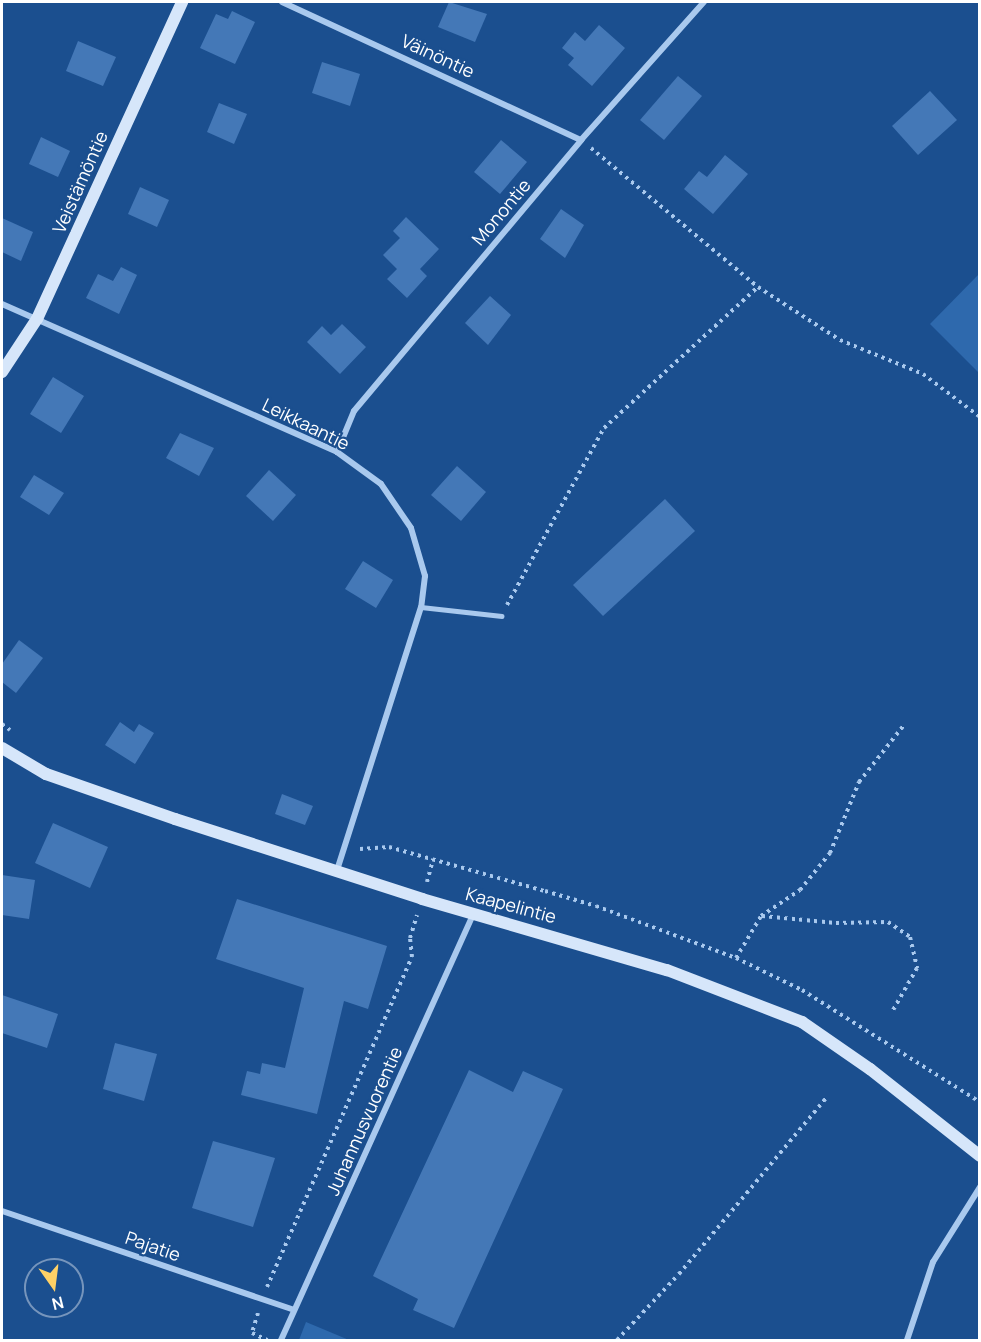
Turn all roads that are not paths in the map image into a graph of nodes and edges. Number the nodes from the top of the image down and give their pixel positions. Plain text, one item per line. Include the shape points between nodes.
1 (182, 2) edge
2 (282, 2) edge
3 (704, 2) edge
4 (581, 140) junction
5 (2, 304) edge
6 (37, 319) junction
7 (2, 372) edge
8 (337, 452) junction
9 (421, 607) junction
10 (502, 616) road end
11 (2, 748) edge
12 (336, 872) junction
13 (473, 914) junction
14 (980, 1156) edge
15 (980, 1186) edge
16 (2, 1211) edge
17 (294, 1310) junction
18 (281, 1341) edge
19 (907, 1341) edge

1 - 6 street, Veistämöntie
2 - 4 street, Väinöntie
3 - 4 street, Monontie
4 - 8 street, Monontie via 354,411
5 - 6 street, Leikkaantie
6 - 7 street, Veistämöntie
6 - 8 street, Leikkaantie
8 - 9 street, Leikkaantie via 381,484 411,528 425,576
9 - 10 lane
9 - 12 street, Leikkaantie
11 - 12 street, Kaapelintie via 46,774
12 - 13 street, Kaapelintie
13 - 14 street, Kaapelintie via 667,970 802,1022 870,1069
13 - 17 street, Juhannusvuorentie
15 - 19 street via 933,1262
16 - 17 street, Pajatie
17 - 18 street, Juhannusvuorentie

